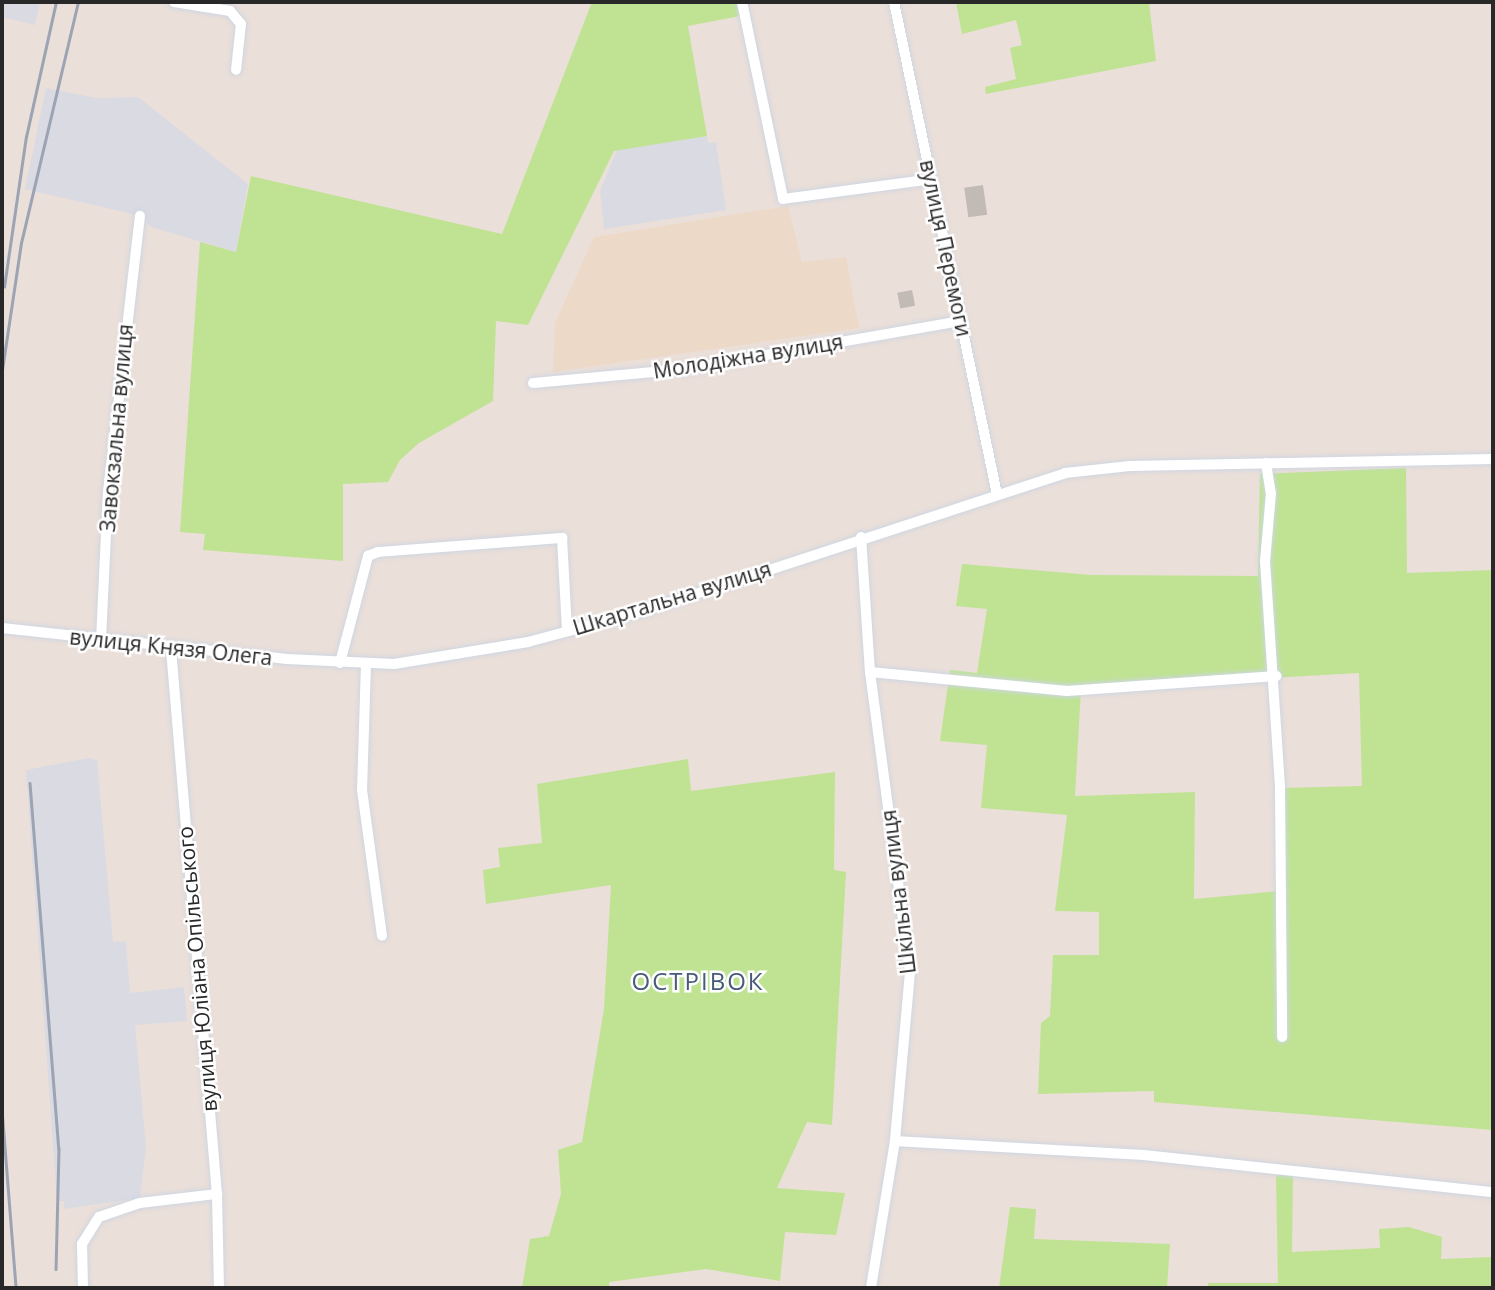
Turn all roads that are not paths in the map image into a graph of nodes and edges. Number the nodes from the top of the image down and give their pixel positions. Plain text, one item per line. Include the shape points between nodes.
1 (174, 2) edge
2 (742, 2) edge
3 (894, 2) edge
4 (236, 70) dead end
5 (932, 179) junction
6 (140, 216) dead end
7 (961, 321) junction
8 (533, 383) dead end
9 (1493, 459) edge
10 (1266, 463) junction
11 (997, 494) junction
12 (861, 537) junction
13 (2, 628) edge
14 (567, 631) junction
15 (101, 640) junction
16 (171, 649) junction
17 (340, 663) junction
18 (366, 664) junction
19 (870, 671) junction
20 (1276, 676) junction
21 (382, 936) dead end
22 (1282, 1037) dead end
23 (895, 1141) junction
24 (1493, 1192) edge
25 (217, 1194) junction
26 (83, 1288) edge
27 (219, 1288) edge
28 (871, 1288) edge

1 - 4 street via 230,11 241,24
2 - 5 street via 783,199
3 - 5 street, вулиця Перемоги
5 - 7 street, вулиця Перемоги
6 - 15 street, Завокзальна вулиця via 108,492
7 - 8 street, Молодіжна вулиця via 685,369
7 - 11 street, вулиця Перемоги
9 - 10 street, Шкартальна вулиця
10 - 11 street, Шкартальна вулиця via 1065,473
10 - 20 street via 1271,493 1265,561
11 - 12 street, Шкартальна вулиця
12 - 14 street, Шкартальна вулиця via 738,581
12 - 19 street, Шкільна вулиця
13 - 15 street, вулиця Князя Олега
14 - 17 street via 562,538 378,552 368,556
14 - 18 street, Шкартальна вулиця via 483,651
15 - 16 street, вулиця Князя Олега
16 - 17 street, вулиця Князя Олега
16 - 25 street, вулиця Юліана Опільського
17 - 18 street, Шкартальна вулиця
18 - 21 street via 363,803
19 - 20 street via 1067,691
19 - 23 street, Шкільна вулиця via 910,972
20 - 22 street
23 - 24 street via 1144,1155
23 - 28 street, Шкільна вулиця
25 - 26 street via 141,1203 99,1217 82,1244
25 - 27 street, вулиця Юліана Опільського

